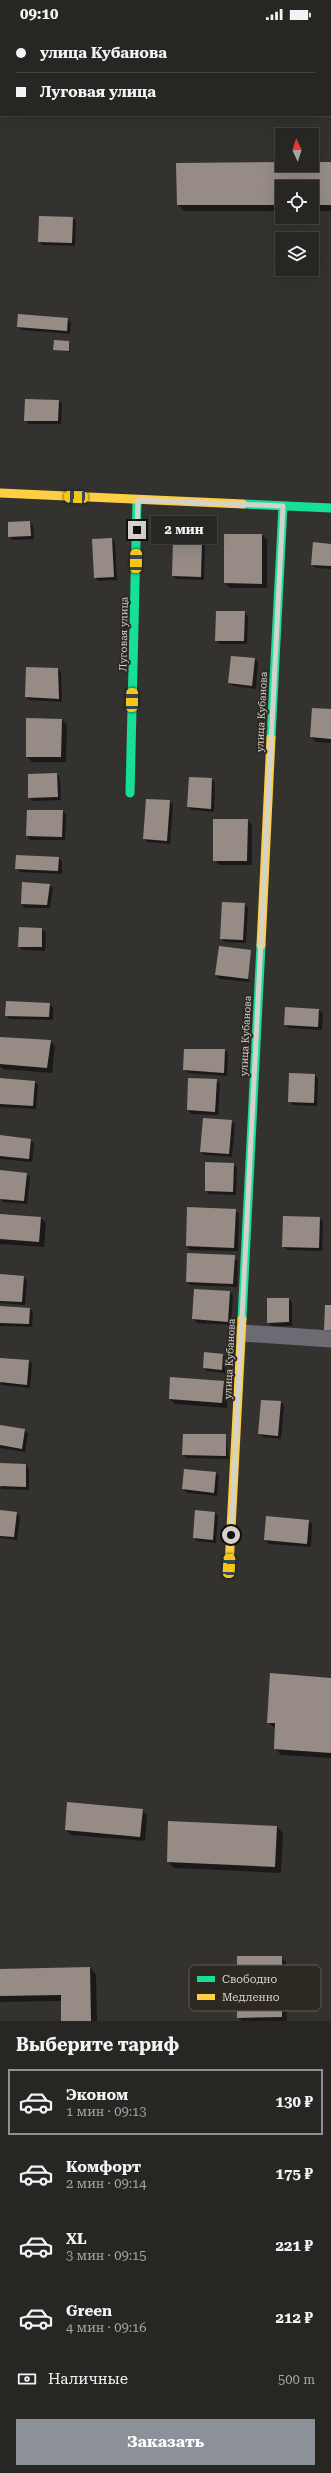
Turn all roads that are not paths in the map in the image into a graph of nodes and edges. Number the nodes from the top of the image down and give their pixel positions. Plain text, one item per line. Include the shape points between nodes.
1 (0, 493) edge
2 (138, 500) junction
3 (283, 506) junction
4 (331, 508) edge
5 (130, 793) dead end
6 (242, 1333) junction
7 (331, 1338) edge
8 (229, 1566) dead end

1 - 2 street
2 - 3 street
2 - 5 street, Луговая улица
3 - 4 street
3 - 6 street, улица Кубанова
6 - 7 street
6 - 8 street, улица Кубанова

